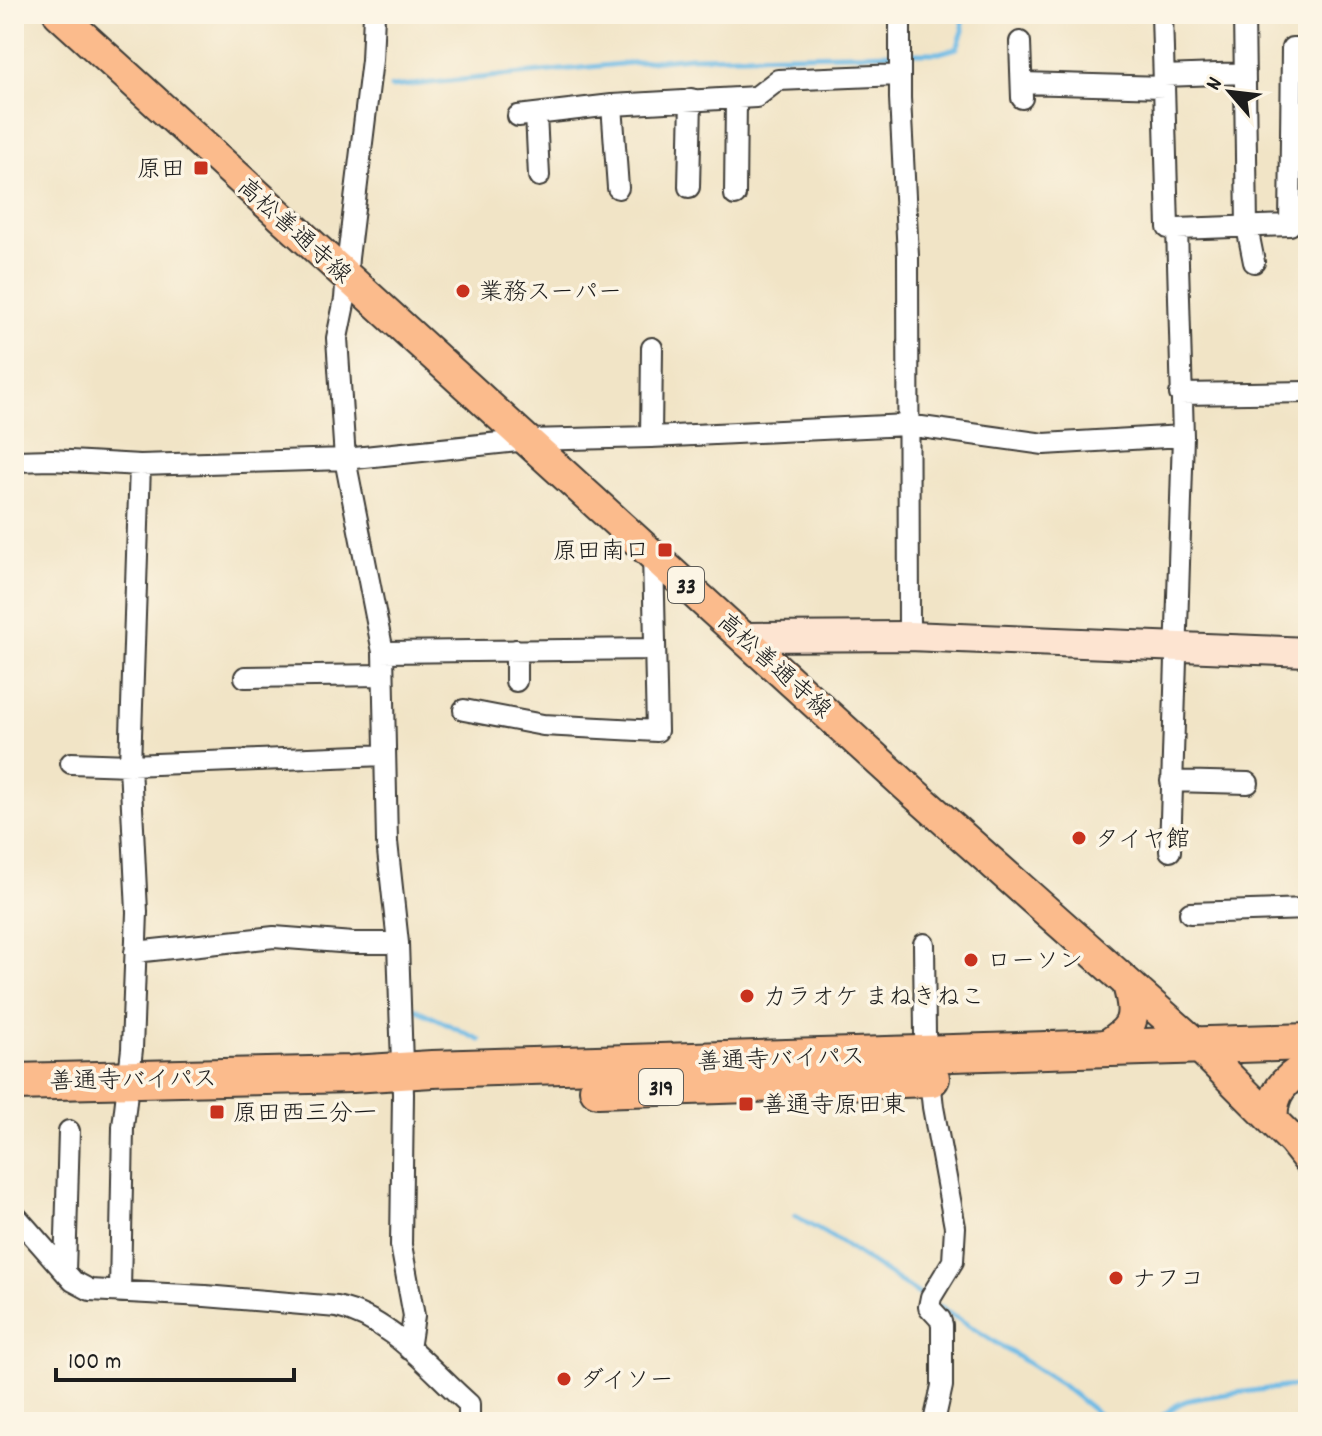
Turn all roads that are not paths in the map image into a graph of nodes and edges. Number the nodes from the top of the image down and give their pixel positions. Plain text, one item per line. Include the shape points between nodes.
1 (59, 14) edge
2 (374, 14) edge
3 (900, 14) edge
4 (1162, 14) edge
5 (1244, 14) edge
6 (1021, 42) dead end
7 (1308, 48) edge
8 (1245, 73) junction
9 (899, 75) junction
10 (1164, 82) junction
11 (691, 99) junction
12 (736, 99) junction
13 (612, 105) junction
14 (1300, 134) edge
15 (539, 176) dead end
16 (689, 187) dead end
17 (618, 188) dead end
18 (735, 195) dead end
19 (1247, 227) junction
20 (1177, 229) junction
21 (1254, 262) dead end
22 (347, 276) junction
23 (652, 348) dead end
24 (1308, 392) edge
25 (1180, 394) junction
26 (907, 425) junction
27 (1183, 436) junction
28 (651, 437) junction
29 (528, 440) junction
30 (345, 459) junction
31 (14, 461) edge
32 (140, 465) junction
33 (653, 554) junction
34 (909, 636) junction
35 (745, 637) junction
36 (1177, 646) junction
37 (655, 649) junction
38 (516, 650) junction
39 (383, 652) junction
40 (1308, 652) edge
41 (383, 675) junction
42 (245, 677) dead end
43 (516, 681) dead end
44 (464, 710) dead end
45 (385, 755) junction
46 (71, 763) dead end
47 (130, 765) junction
48 (1171, 781) junction
49 (1248, 783) dead end
50 (1170, 851) dead end
51 (1308, 909) edge
52 (1190, 913) dead end
53 (398, 943) junction
54 (924, 944) dead end
55 (135, 952) junction
56 (1128, 985) junction
57 (1102, 1048) junction
58 (1208, 1056) junction
59 (1308, 1058) edge
60 (930, 1065) junction
61 (14, 1082) edge
62 (402, 1082) junction
63 (128, 1091) junction
64 (14, 1106) edge
65 (1273, 1121) junction
66 (69, 1131) dead end
67 (1308, 1160) edge
68 (14, 1214) edge
69 (65, 1272) junction
70 (120, 1292) junction
71 (409, 1349) junction
72 (469, 1422) edge
73 (934, 1422) edge

1 - 22 main road, 高松善通寺線 / 33
2 - 22 street
3 - 9 street
4 - 10 street
5 - 8 street
6 - 10 street via 1022,91
7 - 14 street via 1292,48
8 - 10 street
8 - 19 street
9 - 12 street via 778,80 756,97
9 - 26 street via 908,256
10 - 20 street via 1168,228
11 - 12 street
11 - 13 street
11 - 16 street
12 - 18 street
13 - 15 street via 527,115
13 - 17 street
14 - 19 street via 1290,225
19 - 20 street
19 - 21 street
20 - 25 street
22 - 29 main road, 高松善通寺線 / 33
22 - 30 street via 337,338
23 - 28 street
24 - 25 street
25 - 27 street
26 - 27 street via 1044,444
26 - 28 street
26 - 34 street
27 - 36 street
28 - 29 street
29 - 30 street
29 - 33 main road, 高松善通寺線 / 33
30 - 32 street
30 - 39 street
31 - 32 street
32 - 47 street
33 - 35 main road, 高松善通寺線 / 33
33 - 37 street
34 - 35 street
34 - 36 street
35 - 56 main road, 高松善通寺線 / 33
36 - 40 street
36 - 48 street
37 - 38 street
37 - 44 street via 657,731 543,725
38 - 39 street
38 - 43 street
39 - 41 street
41 - 42 street
41 - 45 street
45 - 47 street
45 - 53 street via 387,842
46 - 47 street
47 - 55 street
48 - 49 street
48 - 50 street
51 - 52 street
53 - 55 street via 274,937
53 - 62 street
54 - 60 street
55 - 63 street
56 - 57 main road via 1131,1023
56 - 58 main road, 高松善通寺線 / 33
57 - 58 highway, 善通寺バイパス / 319
57 - 60 highway, 善通寺バイパス / 319
58 - 59 highway, 善通寺バイパス / 319
58 - 60 highway, 善通寺バイパス / 319
58 - 65 main road, 高松善通寺線 / 33
59 - 65 main road via 1281,1085 1273,1102
60 - 62 highway, 善通寺バイパス / 319
60 - 73 street via 955,1227 953,1261 930,1302 942,1325 942,1386
61 - 63 highway, 善通寺バイパス / 319
62 - 63 highway, 善通寺バイパス / 319
62 - 71 street via 401,1245 414,1316
63 - 64 highway, 善通寺バイパス / 319
63 - 70 street
65 - 67 main road, 高松善通寺線 / 33
66 - 69 street
68 - 69 street
69 - 70 street via 90,1290
70 - 71 street via 337,1307 374,1320
71 - 72 street via 469,1404

